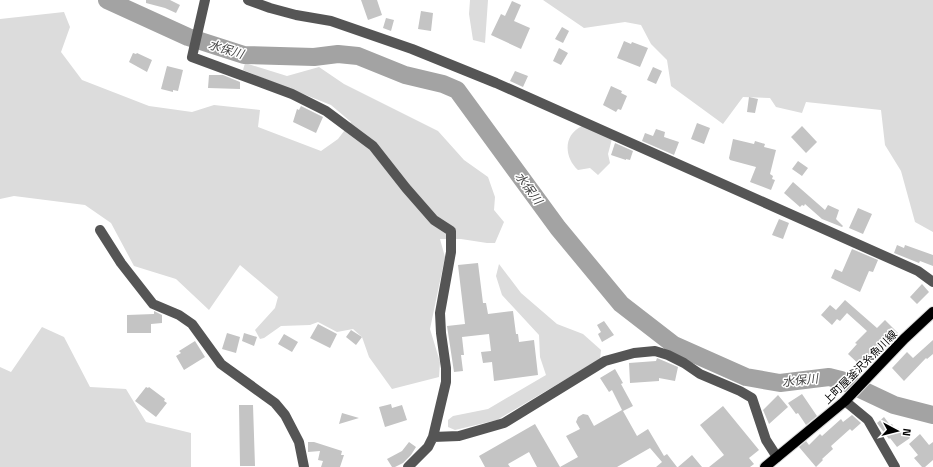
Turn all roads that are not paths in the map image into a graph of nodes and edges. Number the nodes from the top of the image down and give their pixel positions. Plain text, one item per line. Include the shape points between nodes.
1 (205, 0) edge
2 (248, 0) edge
3 (100, 230) dead end
4 (933, 282) edge
5 (933, 312) edge
6 (846, 400) junction
7 (433, 437) junction
8 (777, 457) junction
9 (304, 467) edge
10 (408, 467) edge
11 (765, 467) edge
12 (895, 467) edge

1 - 7 street via 192,57 292,94 326,111 373,146 434,220 451,231 452,252 440,313 446,382
2 - 4 street via 296,15 331,21 412,49 496,83 918,271
3 - 9 street via 121,263 153,304 179,315 192,324 221,364 275,403 285,415 299,442
5 - 6 main road, 上町屋釜沢糸魚川線
6 - 8 main road, 上町屋釜沢糸魚川線
6 - 12 street via 868,420
7 - 8 street via 459,436 504,423 605,361 634,353 655,351 668,355 700,374 752,398 766,440
7 - 10 street via 428,447
8 - 11 main road, 上町屋釜沢糸魚川線

